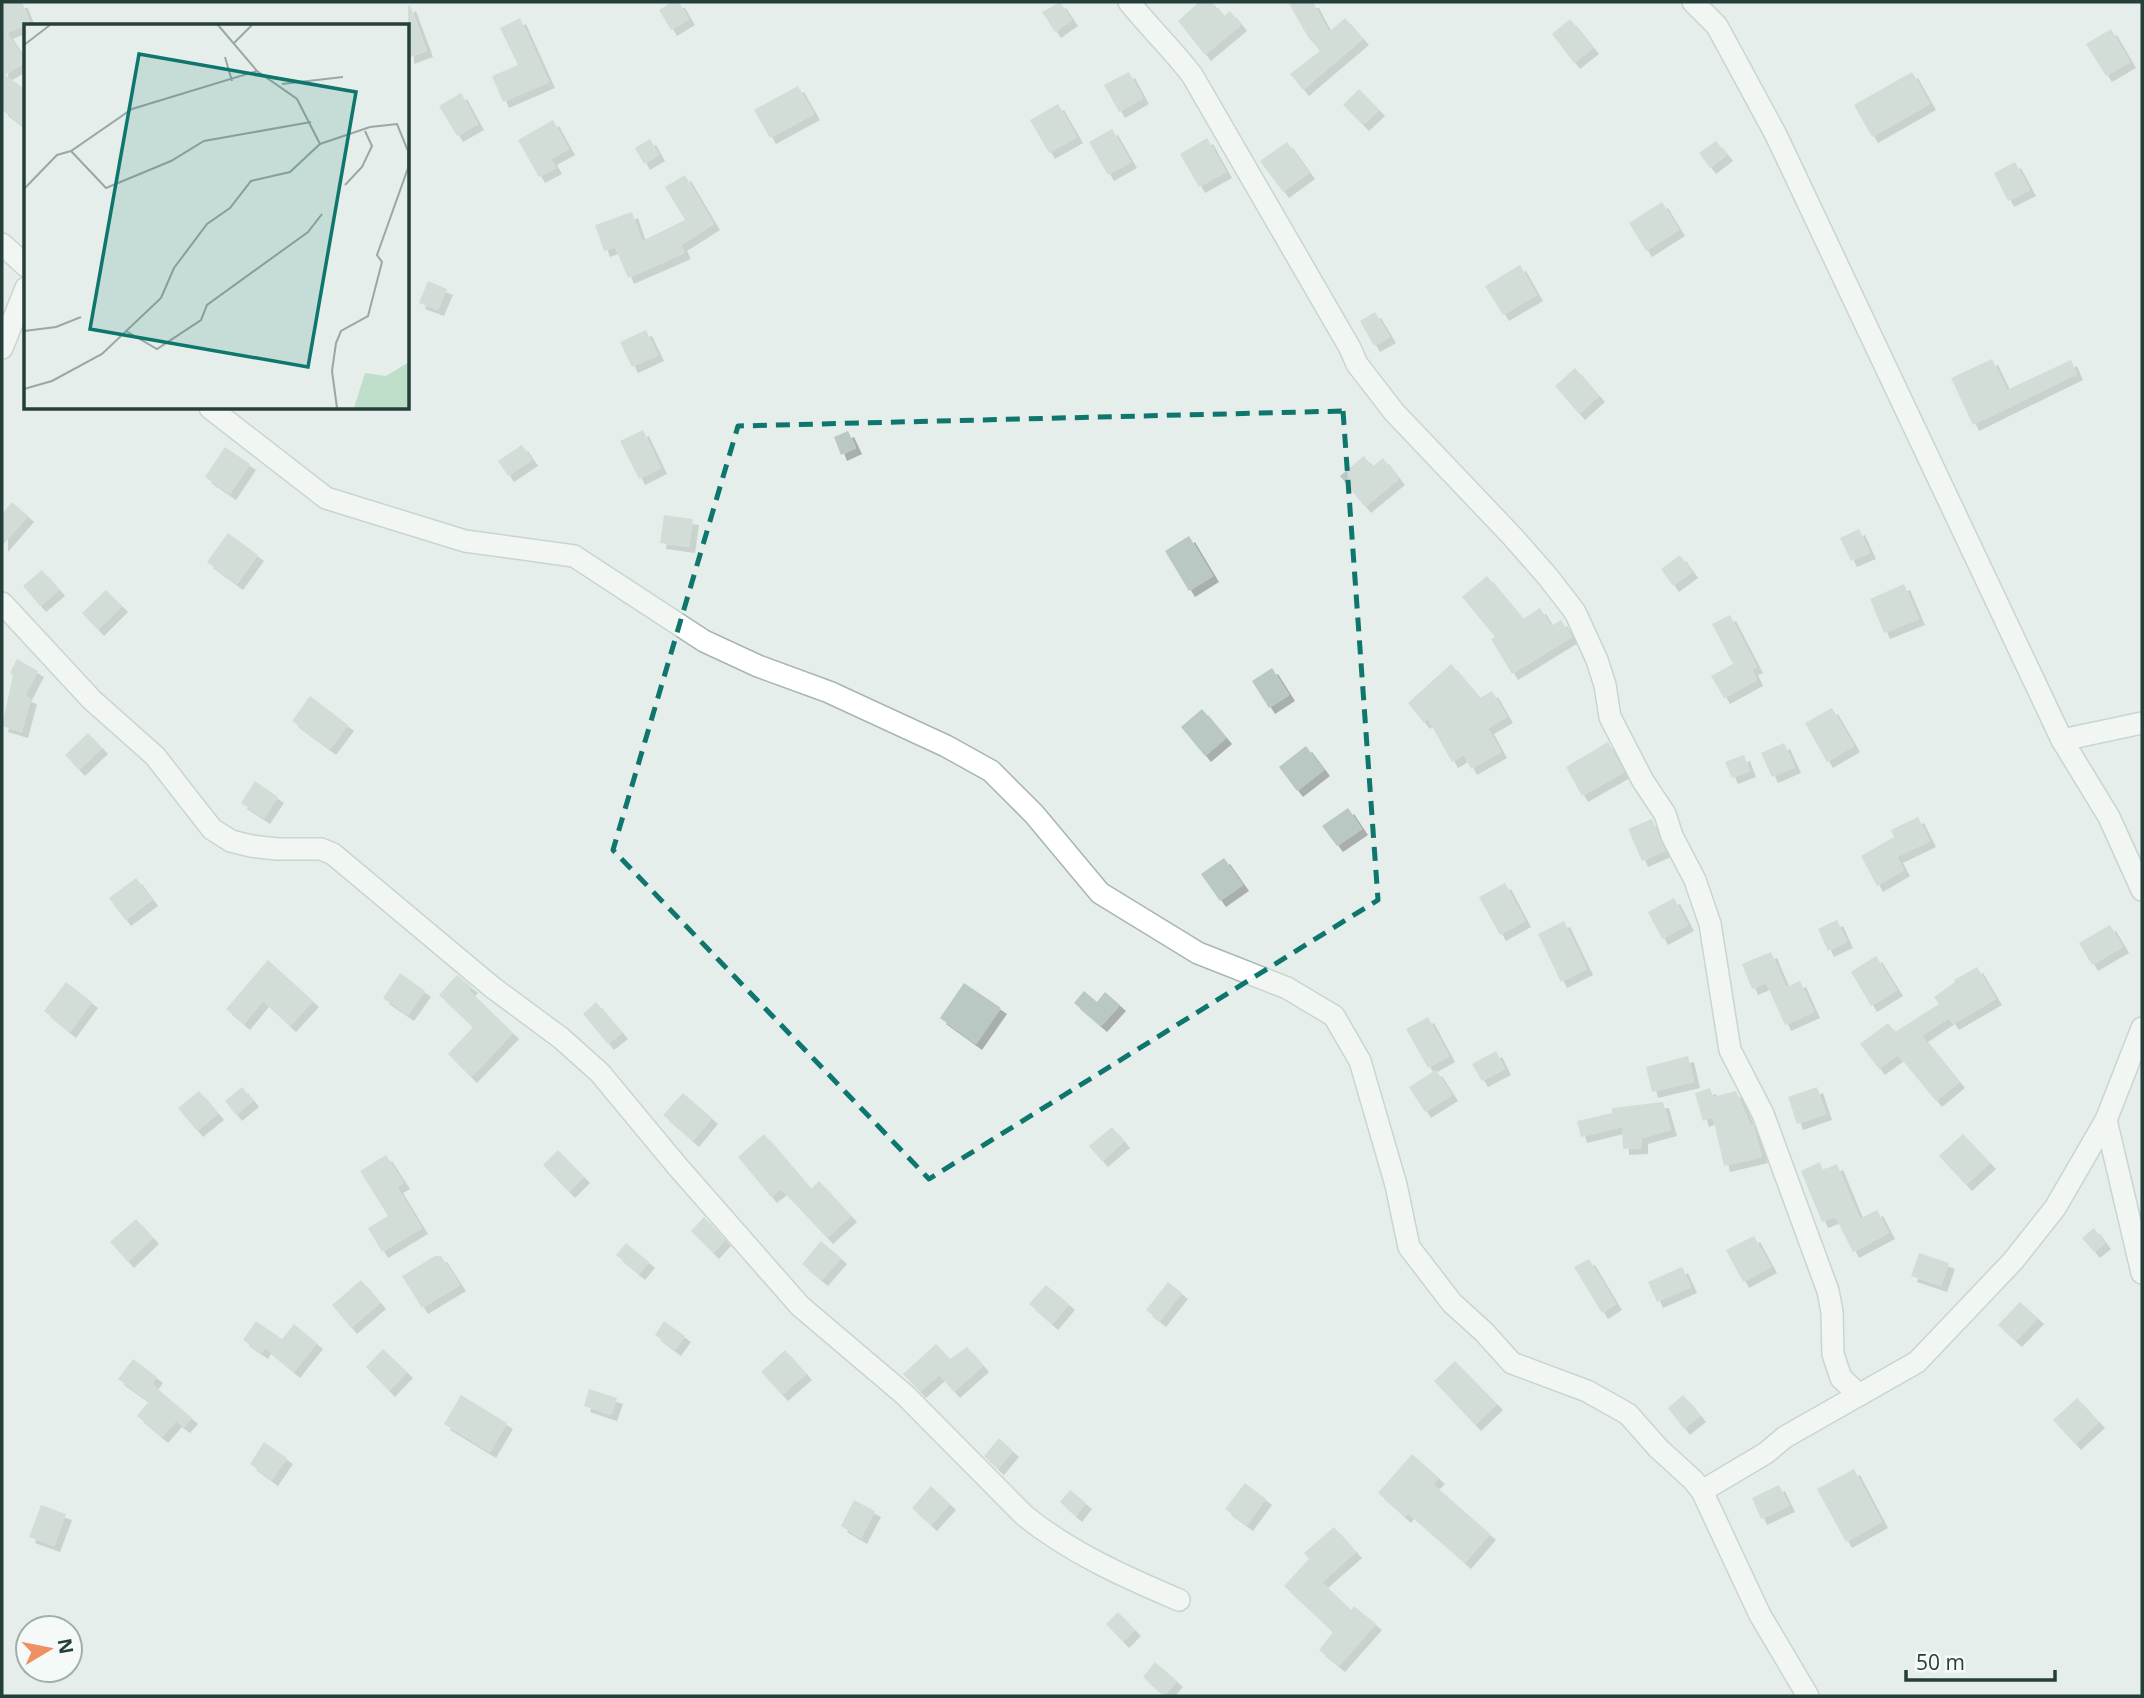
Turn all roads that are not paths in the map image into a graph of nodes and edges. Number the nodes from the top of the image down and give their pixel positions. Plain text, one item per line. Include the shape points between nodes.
1 (1129, 2) edge
2 (1693, 2) edge
3 (2, 244) edge
4 (24, 264) edge
5 (24, 293) edge
6 (2, 348) edge
7 (213, 410) edge
8 (2, 603) edge
9 (2142, 723) edge
10 (2062, 740) junction
11 (2142, 890) edge
12 (2142, 1028) edge
13 (2106, 1120) junction
14 (2142, 1273) edge
15 (1859, 1395) junction
16 (1702, 1491) junction
17 (1179, 1600) dead end
18 (1808, 1696) edge

1 - 15 street via 1192,75 1374,388 1512,536 1575,612 1597,660 1610,717 1665,814 1695,880 1710,924 1730,1050 1763,1114 1828,1291 1833,1354 1841,1378
2 - 10 street via 1717,26 1776,135
3 - 4 street
5 - 6 street
7 - 16 street via 326,498 465,541 574,556 704,641 946,746 991,771 1100,893 1198,953 1287,988 1334,1016 1360,1061 1409,1247 1452,1303 1512,1363 1587,1391 1628,1414
8 - 17 street via 92,700 155,756 212,829 232,841 251,845 321,849 332,854 600,1073 800,1306 905,1395 1025,1516 1117,1574
9 - 10 street
10 - 11 street via 2109,817
12 - 13 street
13 - 14 street
13 - 15 street via 2055,1208 2013,1261 1917,1363
15 - 16 street
16 - 18 street via 1760,1615

